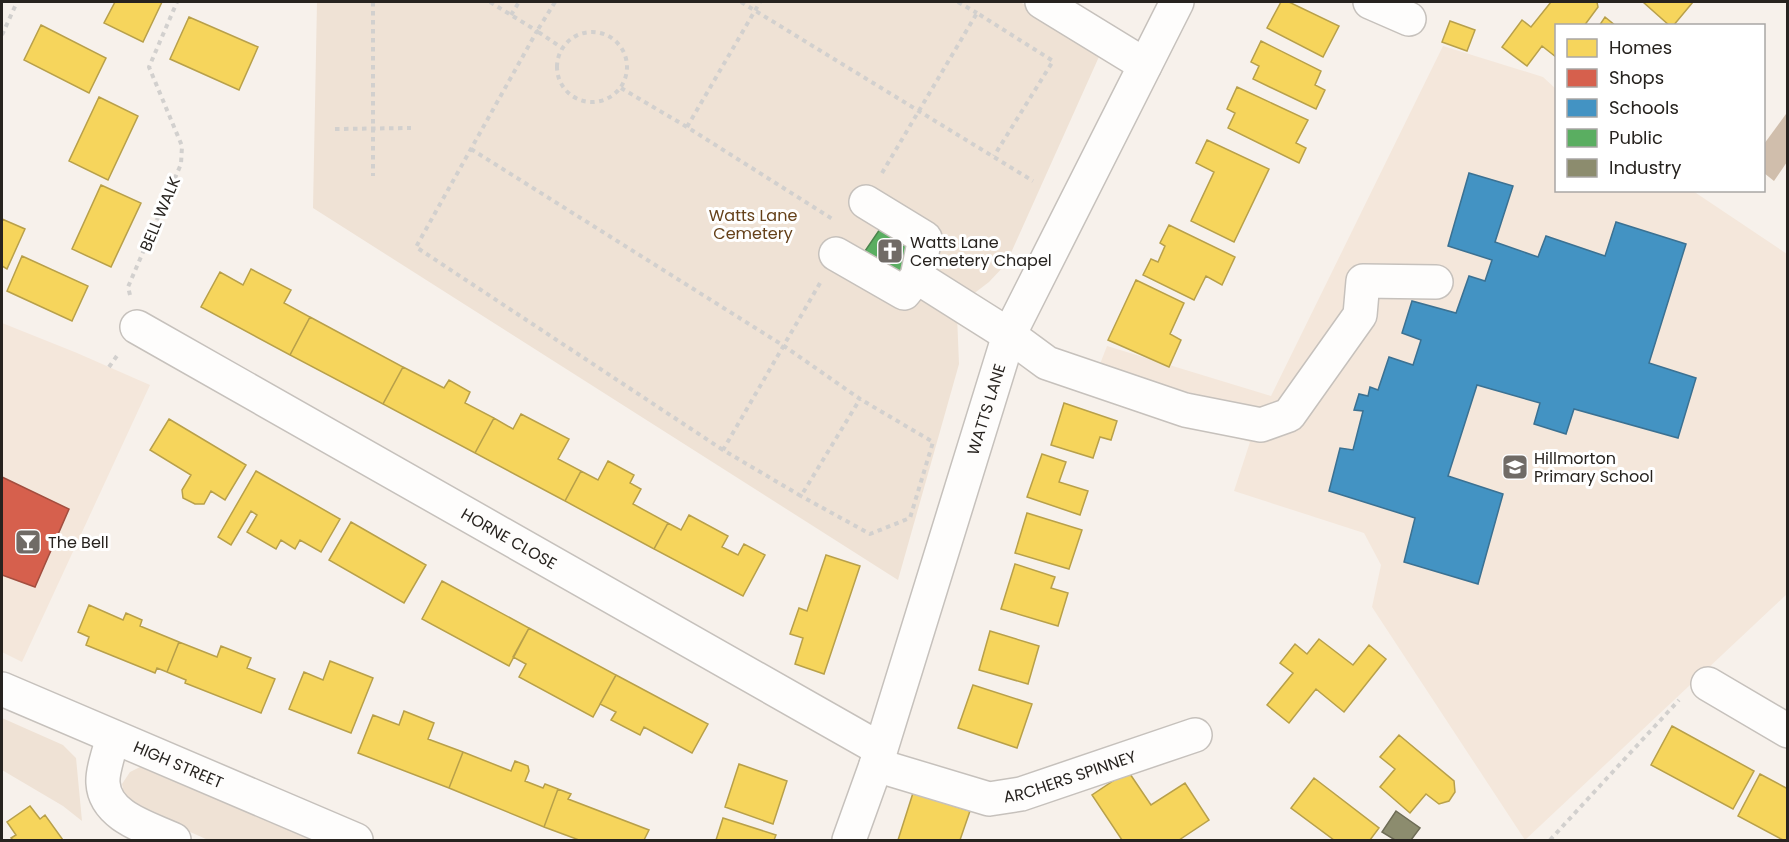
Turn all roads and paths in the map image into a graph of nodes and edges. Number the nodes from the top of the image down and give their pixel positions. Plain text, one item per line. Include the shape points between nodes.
1 (17, 2) edge
2 (177, 2) edge
3 (373, 2) edge
4 (490, 2) edge
5 (519, 2) edge
6 (555, 2) edge
7 (741, 2) edge
8 (760, 2) edge
9 (958, 2) edge
10 (1042, 2) edge
11 (1177, 2) edge
12 (1370, 2) edge
13 (755, 10) junction
14 (977, 13) junction
15 (511, 15) junction
16 (1409, 19) dead end
17 (537, 31) junction
18 (2, 35) edge
19 (562, 48) junction
20 (1145, 65) junction
21 (621, 88) junction
22 (918, 110) junction
23 (687, 127) junction
24 (411, 128) dead end
25 (335, 129) dead end
26 (373, 129) junction
27 (471, 149) junction
28 (994, 156) junction
29 (373, 176) dead end
30 (1033, 181) dead end
31 (866, 202) joint
32 (836, 254) junction
33 (917, 277) junction
34 (1436, 282) dead end
35 (137, 327) joint
36 (1009, 335) junction
37 (784, 346) junction
38 (860, 399) junction
39 (723, 450) junction
40 (801, 496) junction
41 (1708, 684) joint
42 (2, 689) edge
43 (1788, 731) edge
44 (1195, 735) dead end
45 (113, 737) junction
46 (878, 757) junction
47 (174, 840) edge
48 (356, 840) edge
49 (849, 840) edge
50 (1550, 840) edge

1 - 18 path
2 - 35 path, BELL WALK via 148,67 182,146 182,164 128,287
3 - 26 path
4 - 15 path
5 - 15 path
6 - 17 path
7 - 13 path
8 - 13 path
9 - 14 path
10 - 20 main road
11 - 20 main road, WATTS LANE
12 - 16 main road
13 - 22 path
13 - 23 path
14 - 22 path
14 - 28 path via 1053,60
15 - 17 path
17 - 19 path
17 - 27 path
19 - 21 path via 557,71 567,92 589,102 601,101
19 - 21 path via 580,34 602,33 612,38 626,55 628,67
20 - 36 main road, WATTS LANE
21 - 23 path
22 - 28 path
22 - 31 path
23 - 32 path via 849,230
24 - 26 path
25 - 26 path
26 - 29 path
27 - 37 path
27 - 39 path via 416,247
28 - 30 path
31 - 33 main road via 925,238
32 - 33 main road via 904,293
32 - 37 path
33 - 36 main road
34 - 36 main road via 1363,281 1360,315 1289,415 1261,425 1185,410 1047,363
35 - 46 main road, HORNE CLOSE
36 - 46 main road, WATTS LANE
37 - 38 path
37 - 39 path
38 - 40 path
38 - 40 path via 933,442 910,518 870,534
39 - 40 path
41 - 43 main road
41 - 50 path via 1687,692
42 - 45 main road, HIGH STREET
44 - 46 main road, ARCHERS SPINNEY via 1021,794 989,799
45 - 47 main road via 102,782 106,795 120,814
45 - 48 main road, HIGH STREET
46 - 49 main road, WATTS LANE

